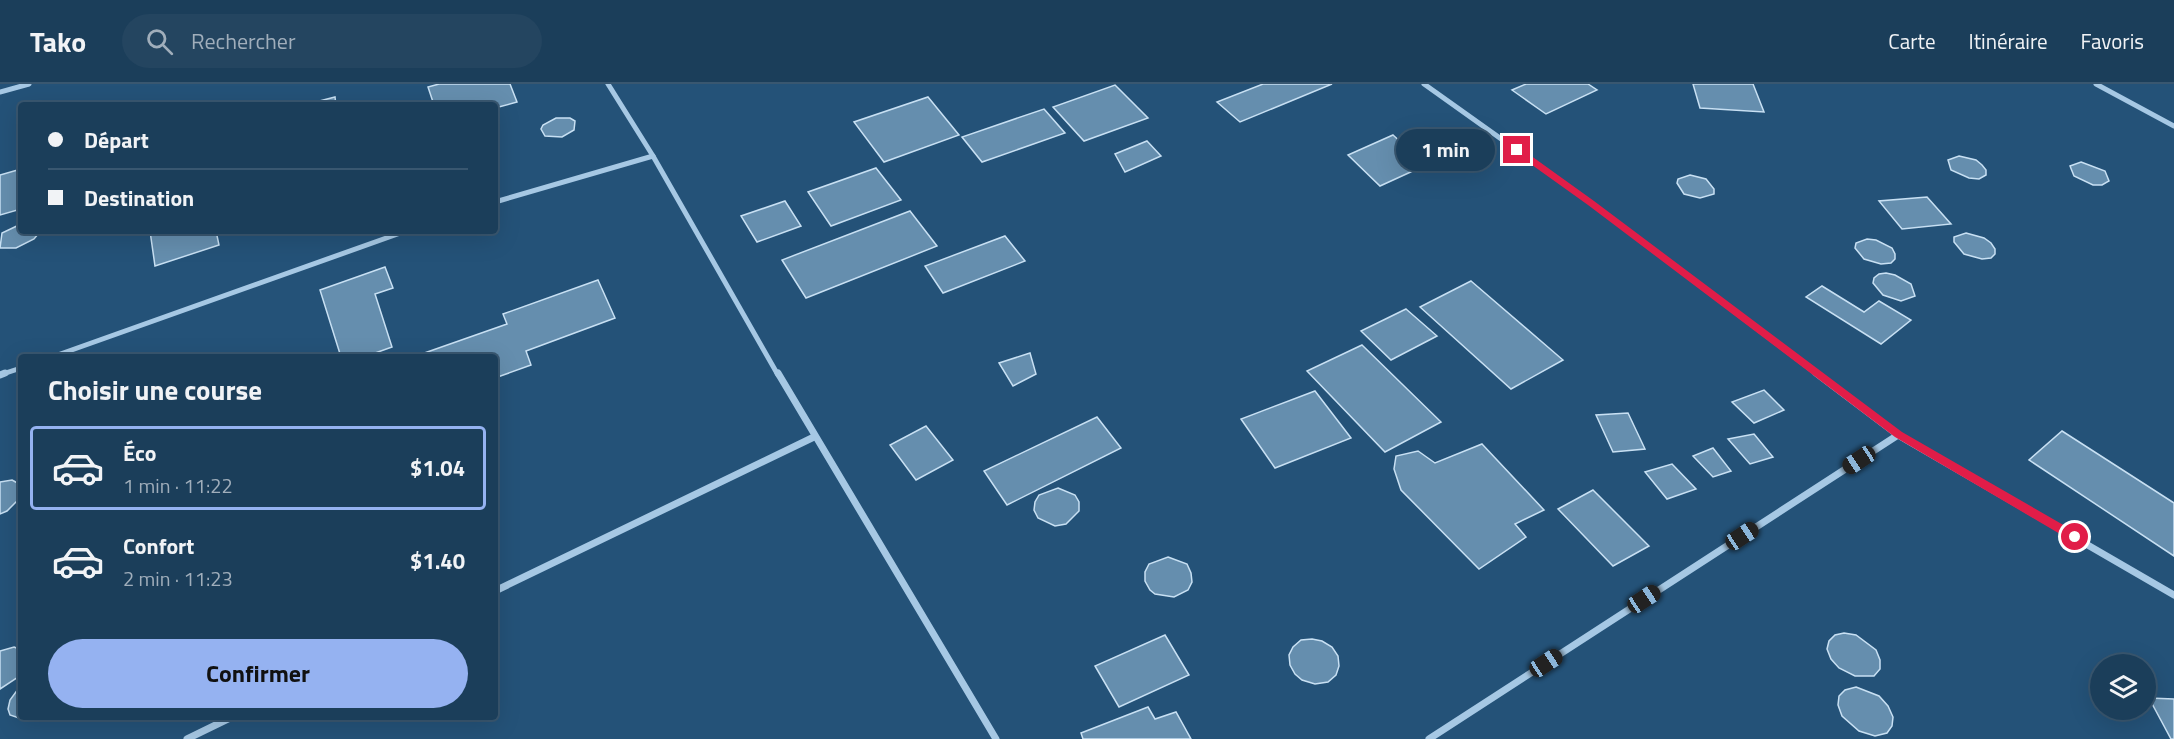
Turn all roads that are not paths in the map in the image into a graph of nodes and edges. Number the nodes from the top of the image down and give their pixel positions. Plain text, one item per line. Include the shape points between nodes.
1 (28, 84) edge
2 (608, 84) edge
3 (1424, 84) edge
4 (2096, 84) edge
5 (0, 92) edge
6 (2174, 126) edge
7 (653, 156) junction
8 (498, 201) edge
9 (398, 234) edge
10 (60, 354) edge
11 (18, 369) edge
12 (0, 375) edge
13 (1898, 435) junction
14 (814, 437) junction
15 (498, 590) edge
16 (2174, 595) edge
17 (226, 720) edge
18 (187, 739) edge
19 (996, 739) edge
20 (1429, 739) edge

1 - 5 street
2 - 7 street
3 - 13 street via 1591,203
4 - 6 street
7 - 8 street
7 - 14 street
9 - 10 street
11 - 12 street
13 - 16 street
13 - 20 street
14 - 15 street
14 - 19 street
17 - 18 street

